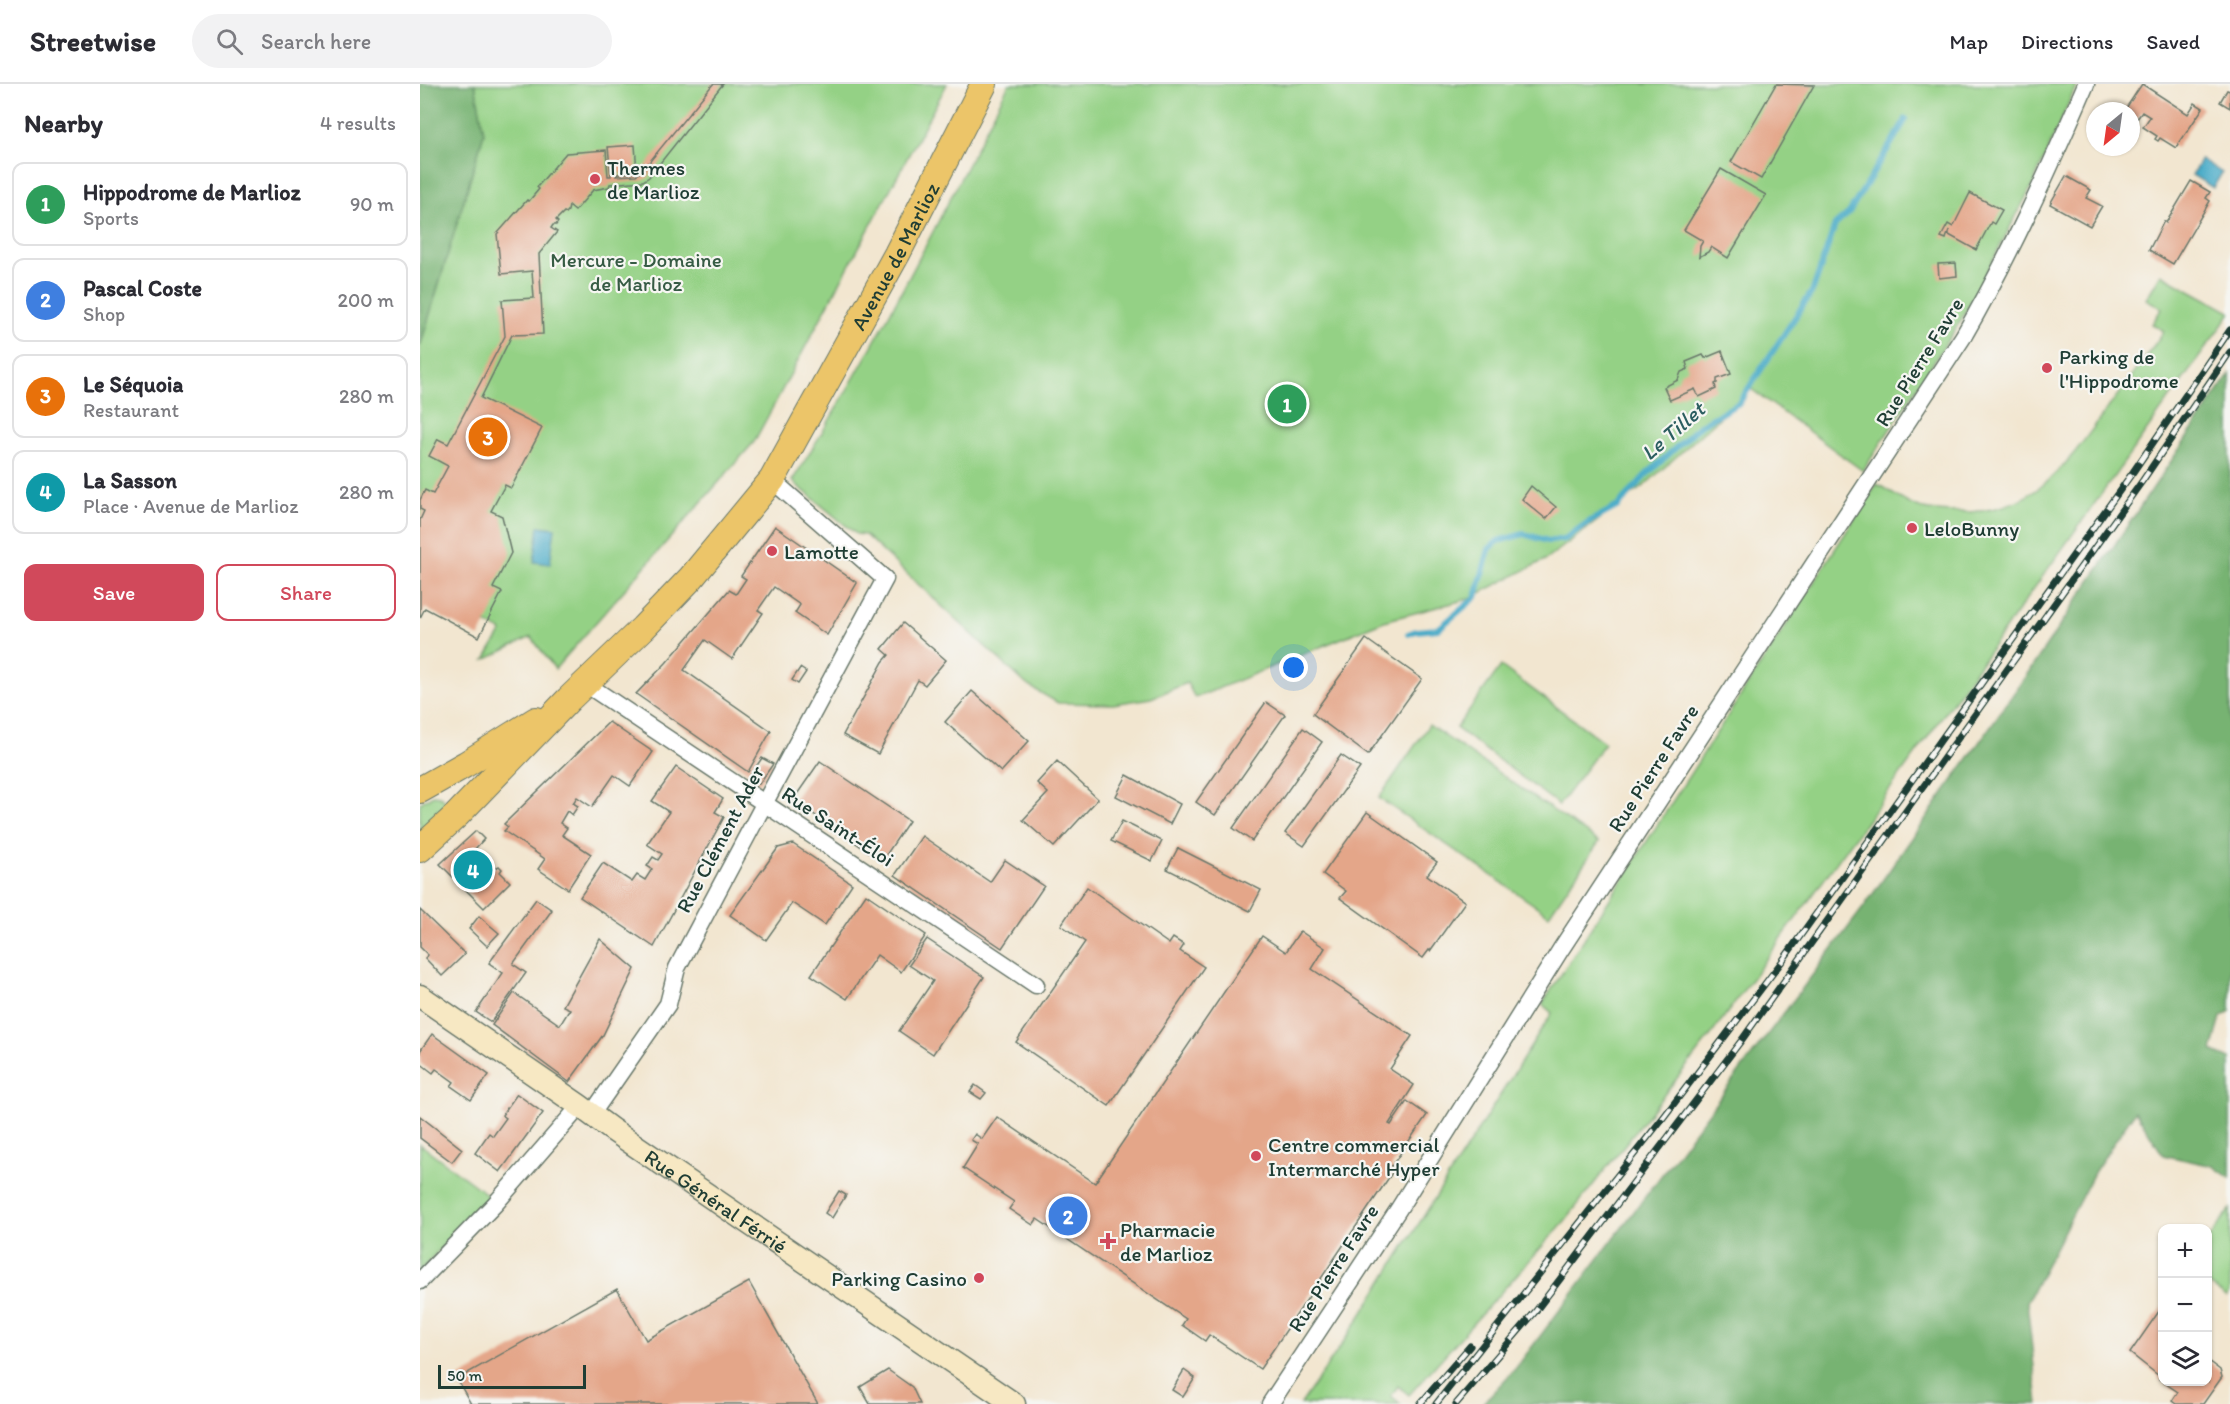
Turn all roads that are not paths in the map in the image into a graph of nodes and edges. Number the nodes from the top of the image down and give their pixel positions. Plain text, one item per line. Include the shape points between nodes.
1 (984, 84) edge
2 (2086, 84) edge
3 (803, 424) junction
4 (772, 480) junction
5 (743, 512) junction
6 (578, 691) junction
7 (420, 790) edge
8 (764, 804) junction
9 (420, 849) edge
10 (1036, 985) dead end
11 (420, 996) edge
12 (586, 1110) junction
13 (420, 1281) edge
14 (1014, 1404) edge
15 (1270, 1404) edge

1 - 3 main road, Avenue de Marlioz via 897,254
2 - 15 street, Rue Pierre Favre via 1991,289 1963,337 1561,949 1398,1210
3 - 4 main road, Avenue de Marlioz
3 - 5 main road, Avenue de Marlioz via 759,482
4 - 5 main road, Avenue de Marlioz
4 - 8 street, Rue Clément Ader via 885,579
5 - 6 main road, Avenue de Marlioz via 691,578
6 - 7 main road, Avenue de Marlioz
6 - 8 street, Rue Saint-Éloi
6 - 9 main road, Avenue de Marlioz
8 - 10 street, Rue Saint-Éloi
8 - 12 street, Rue Clément Ader via 677,968 668,1004
11 - 12 main road, Rue Général Férrié
12 - 13 street, Rue Clément Ader
12 - 14 main road, Rue Général Férrié

